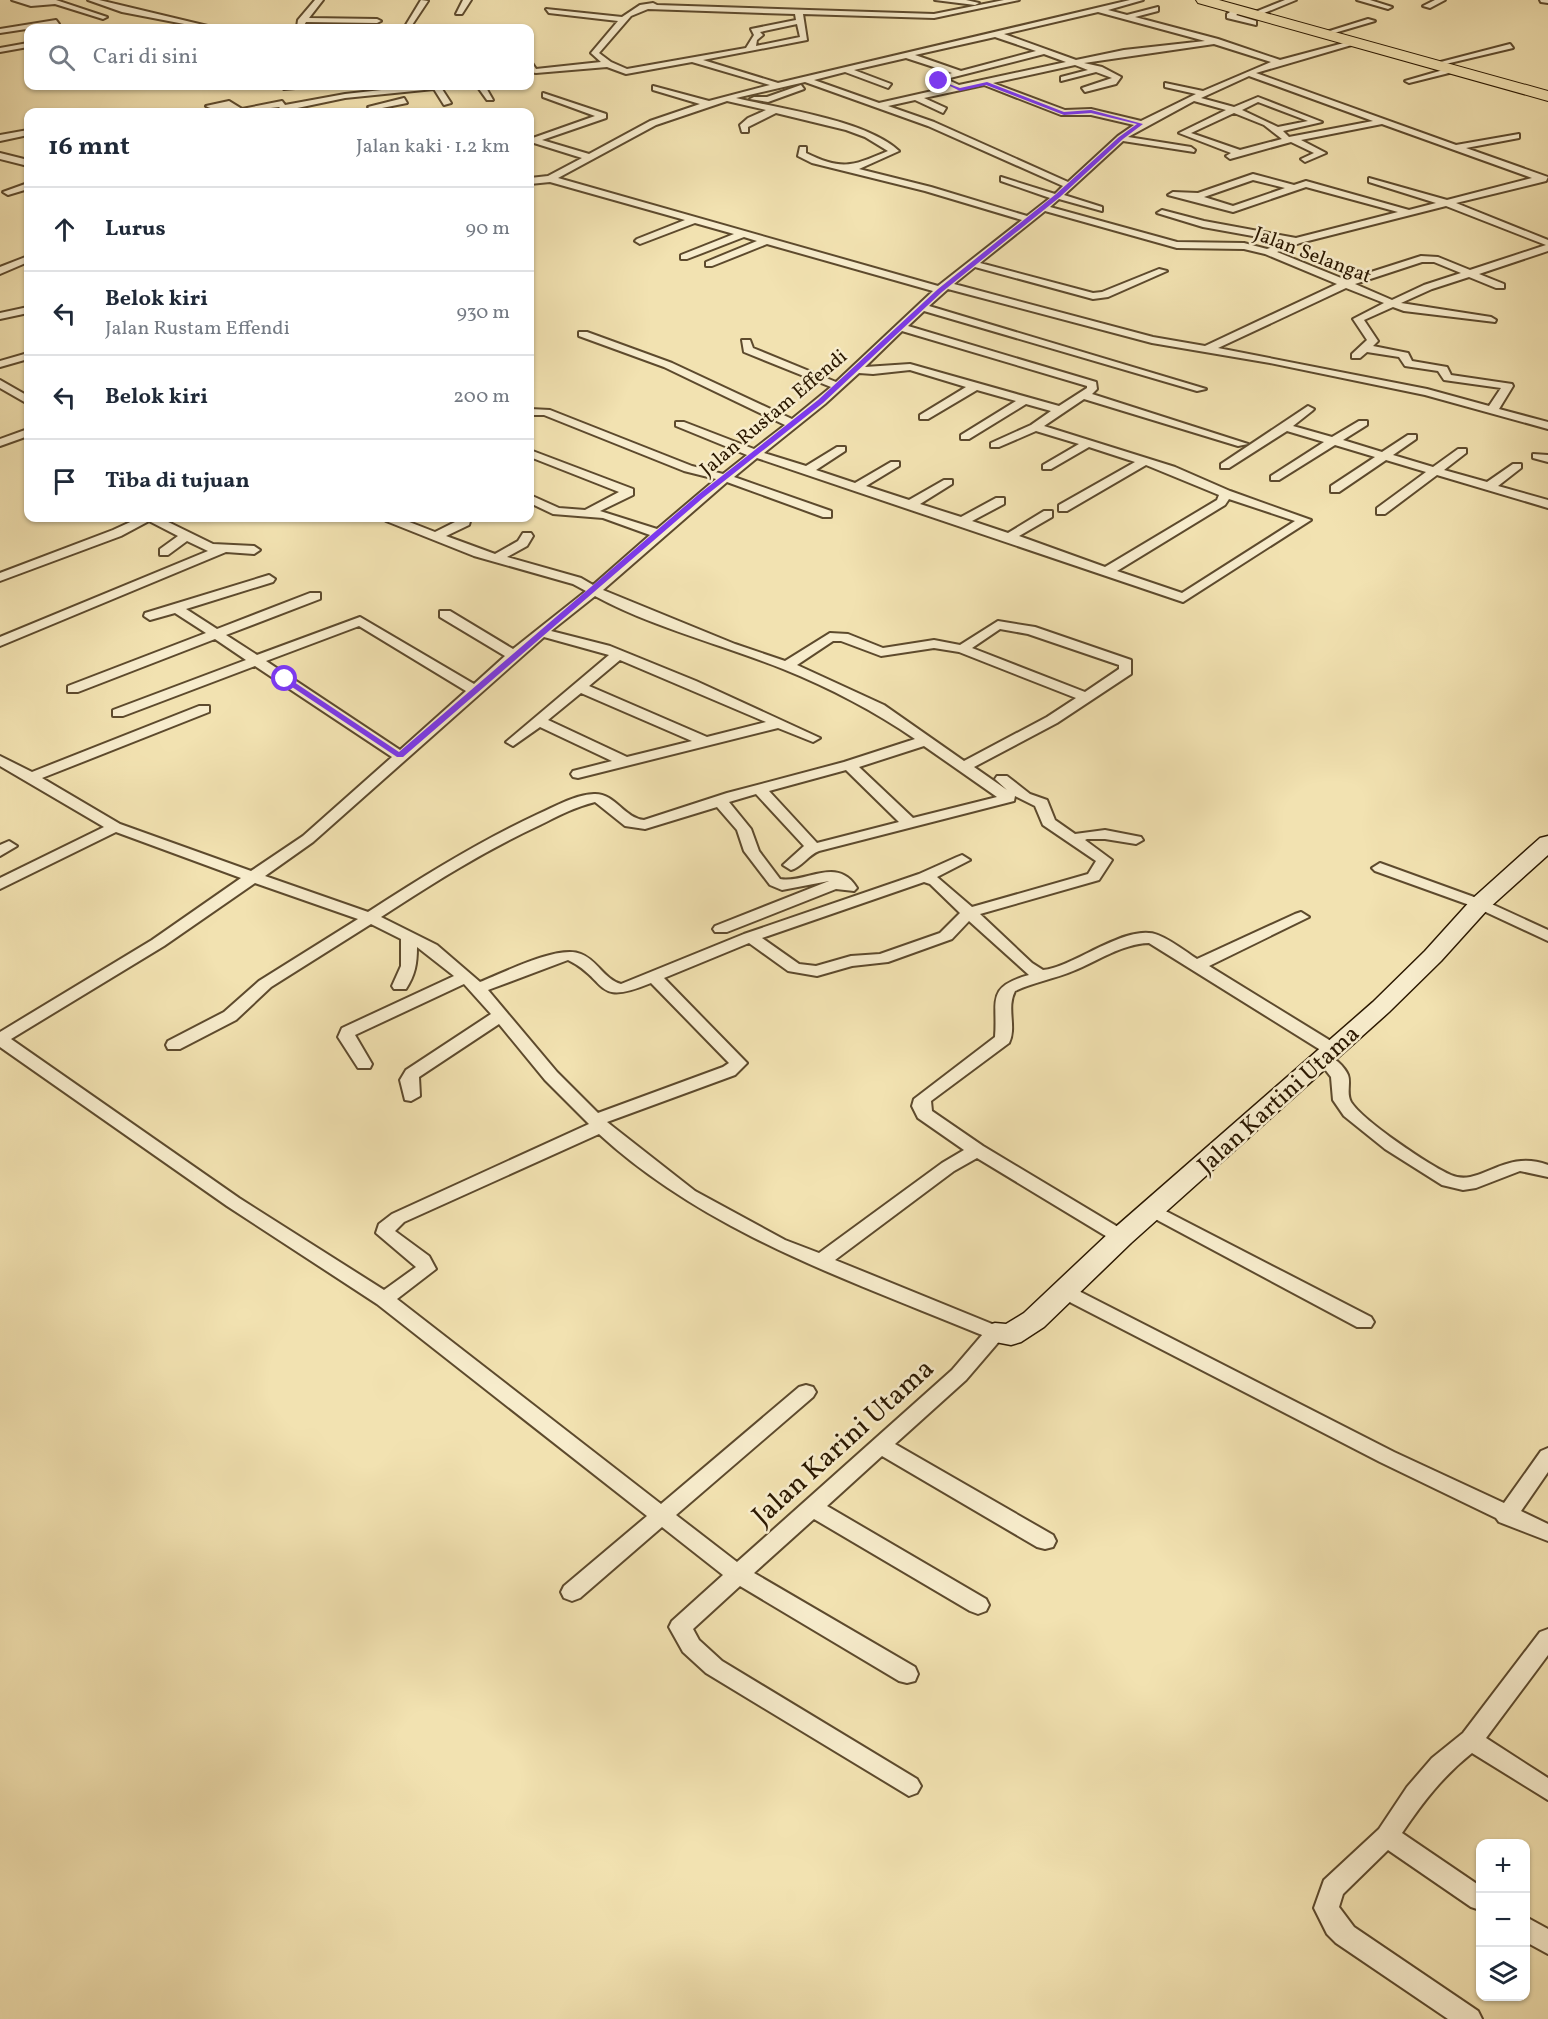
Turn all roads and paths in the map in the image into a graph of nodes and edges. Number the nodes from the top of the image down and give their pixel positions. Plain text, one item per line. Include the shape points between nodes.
1 (16, 0) edge
2 (115, 0) edge
3 (320, 0) edge
4 (467, 0) edge
5 (672, 0) edge
6 (939, 0) edge
7 (1015, 0) edge
8 (1117, 0) edge
9 (1138, 0) edge
10 (1203, 0) edge
11 (1292, 0) edge
12 (1361, 0) edge
13 (1441, 0) edge
14 (95, 1) edge
15 (424, 1) edge
16 (1127, 3) junction
17 (991, 5) junction
18 (1427, 6) dead end
19 (1388, 7) dead end
20 (643, 8) junction
21 (737, 9) junction
22 (1155, 9) dead end
23 (798, 10) junction
24 (1099, 10) junction
25 (549, 11) dead end
26 (459, 12) dead end
27 (945, 15) junction
28 (1248, 16) junction
29 (103, 17) dead end
30 (1125, 18) junction
31 (623, 19) junction
32 (353, 21) junction
33 (377, 21) dead end
34 (730, 21) dead end
35 (800, 21) junction
36 (1371, 21) dead end
37 (56, 22) dead end
38 (44, 24) edge
39 (187, 24) edge
40 (301, 24) edge
41 (321, 24) edge
42 (350, 24) edge
43 (410, 24) edge
44 (905, 24) dead end
45 (24, 27) edge
46 (0, 31) edge
47 (994, 34) junction
48 (1324, 34) junction
49 (1215, 41) junction
50 (1352, 42) junction
51 (24, 46) edge
52 (1510, 46) dead end
53 (750, 48) junction
54 (0, 50) edge
55 (1046, 51) junction
56 (908, 55) junction
57 (689, 59) junction
58 (1076, 62) junction
59 (1278, 62) junction
60 (608, 64) junction
61 (1433, 65) junction
62 (1099, 69) junction
63 (534, 70) edge
64 (846, 70) junction
65 (1451, 70) junction
66 (959, 73) junction
67 (1249, 73) junction
68 (804, 79) junction
69 (1064, 79) dead end
70 (1408, 81) dead end
71 (789, 82) junction
72 (987, 83) junction
73 (776, 85) junction
74 (1168, 85) dead end
75 (888, 86) dead end
76 (656, 88) dead end
77 (960, 89) junction
78 (284, 90) edge
79 (400, 90) edge
80 (439, 90) edge
81 (484, 90) edge
82 (1085, 90) dead end
83 (1203, 93) junction
84 (546, 94) dead end
85 (354, 95) junction
86 (1548, 96) edge
87 (731, 97) junction
88 (490, 98) dead end
89 (918, 98) junction
90 (1193, 98) junction
91 (314, 101) junction
92 (404, 101) dead end
93 (447, 103) dead end
94 (709, 104) junction
95 (879, 105) junction
96 (210, 106) dead end
97 (234, 108) edge
98 (283, 108) edge
99 (325, 108) edge
100 (374, 108) edge
101 (379, 108) edge
102 (777, 110) junction
103 (943, 110) dead end
104 (1234, 110) junction
105 (1381, 121) junction
106 (1141, 124) junction
107 (1422, 125) dead end
108 (1279, 129) junction
109 (745, 130) dead end
110 (24, 134) edge
111 (1418, 134) junction
112 (1516, 136) dead end
113 (0, 138) edge
114 (1121, 138) junction
115 (534, 140) edge
116 (1290, 140) junction
117 (534, 142) edge
118 (1452, 146) junction
119 (803, 149) dead end
120 (1191, 150) dead end
121 (1239, 153) junction
122 (0, 156) edge
123 (1227, 157) dead end
124 (591, 158) junction
125 (1305, 159) dead end
126 (24, 162) edge
127 (852, 170) junction
128 (1545, 178) edge
129 (550, 179) junction
130 (1004, 179) dead end
131 (1372, 180) dead end
132 (534, 181) edge
133 (1070, 186) junction
134 (24, 187) edge
135 (1295, 188) junction
136 (8, 192) dead end
137 (1173, 195) dead end
138 (1057, 196) junction
139 (1190, 196) junction
140 (1450, 204) junction
141 (1043, 208) junction
142 (1099, 209) dead end
143 (1162, 213) dead end
144 (1411, 213) junction
145 (1027, 219) junction
146 (694, 220) junction
147 (743, 234) junction
148 (767, 240) junction
149 (640, 241) dead end
150 (1297, 241) junction
151 (1548, 243) edge
152 (1548, 248) edge
153 (1268, 252) junction
154 (684, 257) dead end
155 (24, 260) edge
156 (709, 264) dead end
157 (974, 264) junction
158 (2, 268) edge
159 (1162, 271) dead end
160 (1472, 273) junction
161 (1345, 284) junction
162 (1500, 286) dead end
163 (943, 288) junction
164 (1393, 305) junction
165 (922, 308) junction
166 (24, 311) edge
167 (0, 316) edge
168 (1491, 320) dead end
169 (989, 326) junction
170 (900, 327) junction
171 (583, 334) dead end
172 (746, 342) dead end
173 (958, 342) junction
174 (1365, 348) junction
175 (1205, 350) junction
176 (1356, 356) dead end
177 (24, 357) edge
178 (0, 363) edge
179 (856, 369) junction
180 (0, 383) edge
181 (838, 386) junction
182 (975, 387) junction
183 (1201, 388) dead end
184 (1083, 395) junction
185 (24, 398) edge
186 (1025, 400) junction
187 (1308, 409) dead end
188 (1493, 409) junction
189 (1060, 410) junction
190 (534, 412) edge
191 (924, 417) dead end
192 (1363, 423) dead end
193 (680, 424) dead end
194 (793, 424) junction
195 (1548, 426) edge
196 (1035, 428) junction
197 (1285, 428) junction
198 (24, 434) edge
199 (965, 436) dead end
200 (1412, 436) dead end
201 (1333, 441) junction
202 (0, 443) edge
203 (1089, 443) junction
204 (1242, 444) dead end
205 (995, 445) dead end
206 (841, 449) dead end
207 (1462, 451) dead end
208 (757, 453) junction
209 (534, 455) edge
210 (1383, 456) junction
211 (1145, 461) junction
212 (895, 464) dead end
213 (1047, 466) dead end
214 (1225, 466) dead end
215 (1517, 466) dead end
216 (808, 470) junction
217 (1435, 471) junction
218 (726, 478) junction
219 (1275, 478) dead end
220 (948, 482) dead end
221 (858, 486) junction
222 (1488, 487) junction
223 (1335, 489) dead end
224 (1226, 494) junction
225 (534, 501) edge
226 (1000, 501) dead end
227 (1547, 503) edge
228 (911, 504) junction
229 (1063, 508) dead end
230 (1381, 511) dead end
231 (589, 512) junction
232 (827, 514) dead end
233 (1048, 514) dead end
234 (963, 521) junction
235 (141, 522) edge
236 (158, 522) edge
237 (400, 522) edge
238 (465, 522) edge
239 (657, 533) junction
240 (185, 536) junction
241 (436, 536) junction
242 (527, 536) dead end
243 (1009, 537) junction
244 (211, 548) junction
245 (254, 550) dead end
246 (164, 552) dead end
247 (497, 558) junction
248 (1107, 571) junction
249 (0, 577) edge
250 (269, 579) dead end
251 (595, 590) junction
252 (315, 596) dead end
253 (175, 607) junction
254 (446, 614) dead end
255 (150, 616) dead end
256 (215, 633) junction
257 (542, 633) junction
258 (0, 642) edge
259 (962, 649) junction
260 (514, 654) junction
261 (618, 655) junction
262 (257, 660) junction
263 (787, 666) junction
264 (579, 687) junction
265 (73, 689) dead end
266 (474, 690) junction
267 (1086, 697) junction
268 (204, 709) dead end
269 (118, 713) dead end
270 (539, 720) junction
271 (779, 723) junction
272 (813, 738) dead end
273 (928, 740) junction
274 (705, 741) junction
275 (513, 742) dead end
276 (400, 756) junction
277 (1, 762) edge
278 (625, 762) junction
279 (970, 763) junction
280 (849, 765) junction
281 (578, 774) dead end
282 (30, 778) junction
283 (759, 788) junction
284 (719, 800) junction
285 (910, 824) junction
286 (115, 826) junction
287 (1076, 839) junction
288 (1136, 840) dead end
289 (1548, 843) edge
290 (814, 848) junction
291 (962, 860) dead end
292 (791, 866) dead end
293 (1380, 868) dead end
294 (256, 877) junction
295 (924, 877) junction
296 (0, 884) edge
297 (848, 886) junction
298 (861, 898) junction
299 (1480, 904) junction
300 (968, 913) junction
301 (1301, 917) dead end
302 (370, 918) junction
303 (722, 929) dead end
304 (409, 936) junction
305 (1548, 936) edge
306 (750, 937) junction
307 (1198, 965) junction
308 (1048, 975) junction
309 (654, 977) junction
310 (472, 982) junction
311 (400, 986) dead end
312 (501, 1016) junction
313 (3, 1033) edge
314 (174, 1045) dead end
315 (1329, 1054) junction
316 (364, 1064) dead end
317 (411, 1096) dead end
318 (598, 1123) junction
319 (977, 1150) junction
320 (1548, 1171) edge
321 (1152, 1210) junction
322 (1121, 1237) junction
323 (821, 1261) junction
324 (1065, 1291) junction
325 (384, 1299) junction
326 (1364, 1322) dead end
327 (995, 1333) junction
328 (806, 1392) dead end
329 (880, 1445) junction
330 (1548, 1456) edge
331 (811, 1507) junction
332 (661, 1514) junction
333 (1506, 1515) junction
334 (1548, 1533) edge
335 (1045, 1541) dead end
336 (729, 1581) junction
337 (572, 1592) dead end
338 (978, 1605) dead end
339 (1548, 1638) edge
340 (907, 1674) dead end
341 (1471, 1740) junction
342 (909, 1786) dead end
343 (1548, 1790) edge
344 (1387, 1836) junction
345 (1476, 1896) edge
346 (1530, 1931) edge
347 (1548, 1943) edge
348 (1469, 2019) edge

1 - 29 street via 31,4 55,2
2 - 14 street
3 - 40 street
4 - 26 street
5 - 20 street
6 - 17 street
7 - 17 street
8 - 16 street
9 - 16 street
10 - 28 highway
11 - 28 street
12 - 19 street
13 - 18 street
14 - 39 street via 126,12
15 - 43 street
16 - 24 street
17 - 27 street
20 - 21 street
20 - 31 street
21 - 23 street
21 - 34 street
22 - 30 street
23 - 27 street
23 - 35 street
24 - 30 street
24 - 47 street
25 - 31 street
27 - 44 street
28 - 48 highway
30 - 49 street
31 - 60 street via 595,49
32 - 33 street
32 - 41 street
32 - 42 street
35 - 53 street via 754,31 759,35
35 - 53 street via 803,39
36 - 48 street
37 - 38 street
45 - 46 street
47 - 55 street
47 - 56 street
48 - 50 highway
49 - 58 street via 1189,49 1136,50
49 - 59 street
50 - 59 street, Jalan Rustam Effendi
50 - 61 highway
51 - 54 street
52 - 61 street
53 - 57 street
55 - 58 street
55 - 66 street
56 - 64 street
56 - 66 street
57 - 60 street via 626,72
57 - 73 street
58 - 62 street
58 - 72 street
59 - 67 street, Jalan Rustam Effendi
60 - 63 street
61 - 65 highway
62 - 69 street
62 - 82 street via 1114,75 1116,80
64 - 68 street
64 - 75 street
65 - 70 street
65 - 86 highway
66 - 77 street via 938,79
67 - 83 street, Jalan Rustam Effendi
67 - 105 street
68 - 71 street
68 - 95 street
71 - 73 street
71 - 87 street via 802,88 765,101
72 - 77 street
72 - 106 street via 1064,113 1091,112
73 - 87 street
74 - 83 street
76 - 94 street
77 - 89 street
78 - 98 street
79 - 85 street
80 - 93 street
81 - 88 street
83 - 90 street, Jalan Rustam Effendi
84 - 115 street via 603,116
85 - 91 street
85 - 100 street
87 - 94 street
87 - 102 street
89 - 95 street
89 - 103 street
90 - 104 street
90 - 106 street, Jalan Rustam Effendi
91 - 98 street
91 - 99 street
92 - 101 street
94 - 124 street via 653,123
95 - 133 street
96 - 97 street via 229,104
102 - 109 street via 750,121 743,127
102 - 127 street via 860,132 895,151
104 - 108 street
104 - 108 street via 1262,99 1318,122
104 - 121 street via 1183,133
105 - 111 street
105 - 116 street
106 - 114 street, Jalan Rustam Effendi
107 - 111 street via 1434,130
108 - 116 street
110 - 113 street
111 - 118 street
112 - 118 street via 1479,145
114 - 120 street
114 - 133 street, Jalan Rustam Effendi
116 - 121 street
116 - 125 street via 1322,153
117 - 124 street
118 - 128 street
119 - 127 street via 804,157
121 - 123 street
122 - 126 street
124 - 129 street
127 - 145 street
128 - 140 street
129 - 132 street
129 - 146 street
130 - 138 street
131 - 140 street
133 - 138 street, Jalan Rustam Effendi
134 - 136 street
135 - 139 street via 1253,177
135 - 139 street via 1233,209
135 - 144 street via 1311,185
137 - 139 street
138 - 141 street, Jalan Rustam Effendi
138 - 142 street
140 - 144 street
140 - 151 street
141 - 145 street, Jalan Rustam Effendi
141 - 153 street, Jalan Selangat via 1177,245 1232,244
143 - 150 street via 1203,225
144 - 150 street
145 - 157 street, Jalan Rustam Effendi
146 - 147 street
146 - 149 street
147 - 148 street
147 - 154 street
148 - 156 street
148 - 163 street
150 - 153 street
152 - 160 street
153 - 161 street, Jalan Selangat
155 - 158 street
157 - 159 street via 1093,296
157 - 163 street, Jalan Rustam Effendi
160 - 161 street via 1421,259
160 - 162 street
160 - 164 street via 1428,287
161 - 164 street, Jalan Selangat
161 - 175 street
163 - 165 street, Jalan Rustam Effendi
163 - 175 street
164 - 168 street, Jalan Selangat
164 - 174 street via 1356,321 1373,339
165 - 169 street
165 - 170 street, Jalan Rustam Effendi
166 - 167 street
169 - 173 street
169 - 183 street
170 - 173 street
170 - 179 street, Jalan Rustam Effendi
171 - 194 street via 641,355
172 - 181 street via 748,350 764,358
173 - 184 street via 1092,384 1092,389
174 - 176 street
174 - 188 street via 1404,355 1409,364 1443,369 1446,378 1508,386
175 - 188 street via 1281,362
177 - 178 street
179 - 181 street, Jalan Rustam Effendi
179 - 182 street via 910,367
180 - 185 street
181 - 194 street, Jalan Rustam Effendi
182 - 186 street
182 - 191 street
184 - 189 street
184 - 204 street
186 - 189 street
186 - 199 street
187 - 197 street
188 - 195 street
189 - 196 street
190 - 218 street via 546,412 688,469
192 - 201 street
193 - 208 street
194 - 208 street, Jalan Rustam Effendi
196 - 203 street
196 - 205 street
197 - 201 street
197 - 214 street
198 - 202 street
200 - 210 street
201 - 210 street
201 - 219 street
203 - 211 street
203 - 213 street
206 - 216 street
207 - 217 street
208 - 216 street
208 - 218 street, Jalan Rustam Effendi
209 - 231 street via 629,492
210 - 217 street
210 - 223 street
211 - 224 street
211 - 229 street
212 - 221 street
215 - 222 street
216 - 221 street
217 - 222 street
217 - 230 street
218 - 232 street
218 - 239 street, Jalan Rustam Effendi
220 - 228 street
221 - 228 street
222 - 227 street
224 - 248 street via 1221,502
224 - 248 street via 1305,520 1183,598
225 - 231 street via 557,511
226 - 234 street
228 - 234 street
231 - 239 street
233 - 243 street
234 - 243 street
235 - 249 street
236 - 240 street
237 - 241 street
238 - 241 street
239 - 251 street, Jalan Rustam Effendi
240 - 244 street
240 - 246 street
241 - 247 street
242 - 247 street via 523,543
243 - 248 street
244 - 245 street
244 - 258 street
247 - 251 street via 578,581
250 - 253 street
251 - 257 street, Jalan Rustam Effendi
251 - 263 street via 730,647
252 - 256 street
253 - 255 street
253 - 256 street
254 - 260 street
256 - 262 street
256 - 265 street
257 - 260 street, Jalan Rustam Effendi
257 - 261 street
259 - 263 street via 934,644 881,652 830,637
259 - 267 street
259 - 267 street via 994,626 1003,625 1030,630 1126,663 1126,671
260 - 266 street, Jalan Rustam Effendi
261 - 264 street
261 - 271 street
262 - 266 street via 360,621
262 - 269 street
262 - 276 street
263 - 273 street via 879,708
264 - 270 street
264 - 274 street
266 - 276 street, Jalan Rustam Effendi
267 - 279 street via 1052,720
268 - 282 street
270 - 275 street
270 - 278 street
271 - 272 street
271 - 274 street
273 - 279 street
273 - 280 street
274 - 278 street
276 - 294 street, Jalan Rustam Effendi via 308,838
277 - 282 street
278 - 281 street
279 - 285 street via 1009,798
279 - 287 street via 1042,803 1048,822
280 - 283 street
280 - 285 street
282 - 286 street
283 - 284 street
283 - 290 street
284 - 297 street via 744,829 752,851 775,882 782,885 829,875
284 - 302 street via 637,826 604,800 577,802 439,872
285 - 290 street
286 - 294 street
286 - 296 street
287 - 288 street via 1098,835
287 - 300 street via 1104,860 1094,877
289 - 299 street, Jalan Kartini Utama
290 - 292 street
291 - 295 street
293 - 299 street
294 - 302 street
294 - 313 street, Jalan Rustam Effendi via 158,943
295 - 298 street
295 - 300 street via 935,881
297 - 298 street
297 - 303 street via 835,884
298 - 306 street
299 - 305 street
299 - 315 street, Jalan Kartini Utama via 1433,956
300 - 306 street via 950,934 941,938 882,959 851,961 817,971 794,968
300 - 308 street via 1026,966
301 - 307 street
302 - 304 street
302 - 314 street via 265,984 230,1016
304 - 310 street via 431,948
304 - 311 street via 409,966
306 - 309 street
307 - 308 street via 1160,942 1143,938
307 - 315 street
308 - 319 street via 1008,988 1000,1012 1003,1039 923,1099 924,1114
309 - 310 street via 617,989 579,959 567,955
309 - 318 street via 739,1063 729,1071
310 - 312 street
310 - 316 street via 348,1032 345,1037
312 - 317 street via 412,1074
312 - 318 street via 550,1076
313 - 325 street via 233,1202
315 - 320 street via 1340,1076 1338,1086 1343,1103 1360,1121 1448,1181 1479,1182 1520,1163
315 - 321 street, Jalan Kartini Utama
318 - 323 street via 689,1195 778,1244
318 - 325 street via 392,1223 385,1233 428,1269
319 - 322 street
319 - 323 street
321 - 322 street, Jalan Kartini Utama
321 - 326 street
322 - 324 street, Jalan Kartini Utama
323 - 327 street
324 - 327 street, Jalan Kartini Utama via 1023,1329 1011,1335
324 - 333 street
325 - 332 street
327 - 329 street, Jalan Karini Utama via 959,1375
328 - 332 street
329 - 331 street, Jalan Karini Utama
329 - 335 street
330 - 333 street
331 - 336 street, Jalan Karini Utama
331 - 338 street
332 - 336 street
332 - 337 street
333 - 334 street
336 - 340 street
336 - 342 street, Jalan Karini Utama via 680,1627 700,1656 741,1686
339 - 341 street
341 - 343 street
341 - 344 street via 1434,1773
344 - 345 street
344 - 348 street via 1334,1888 1326,1908 1330,1917 1345,1935
346 - 347 street

